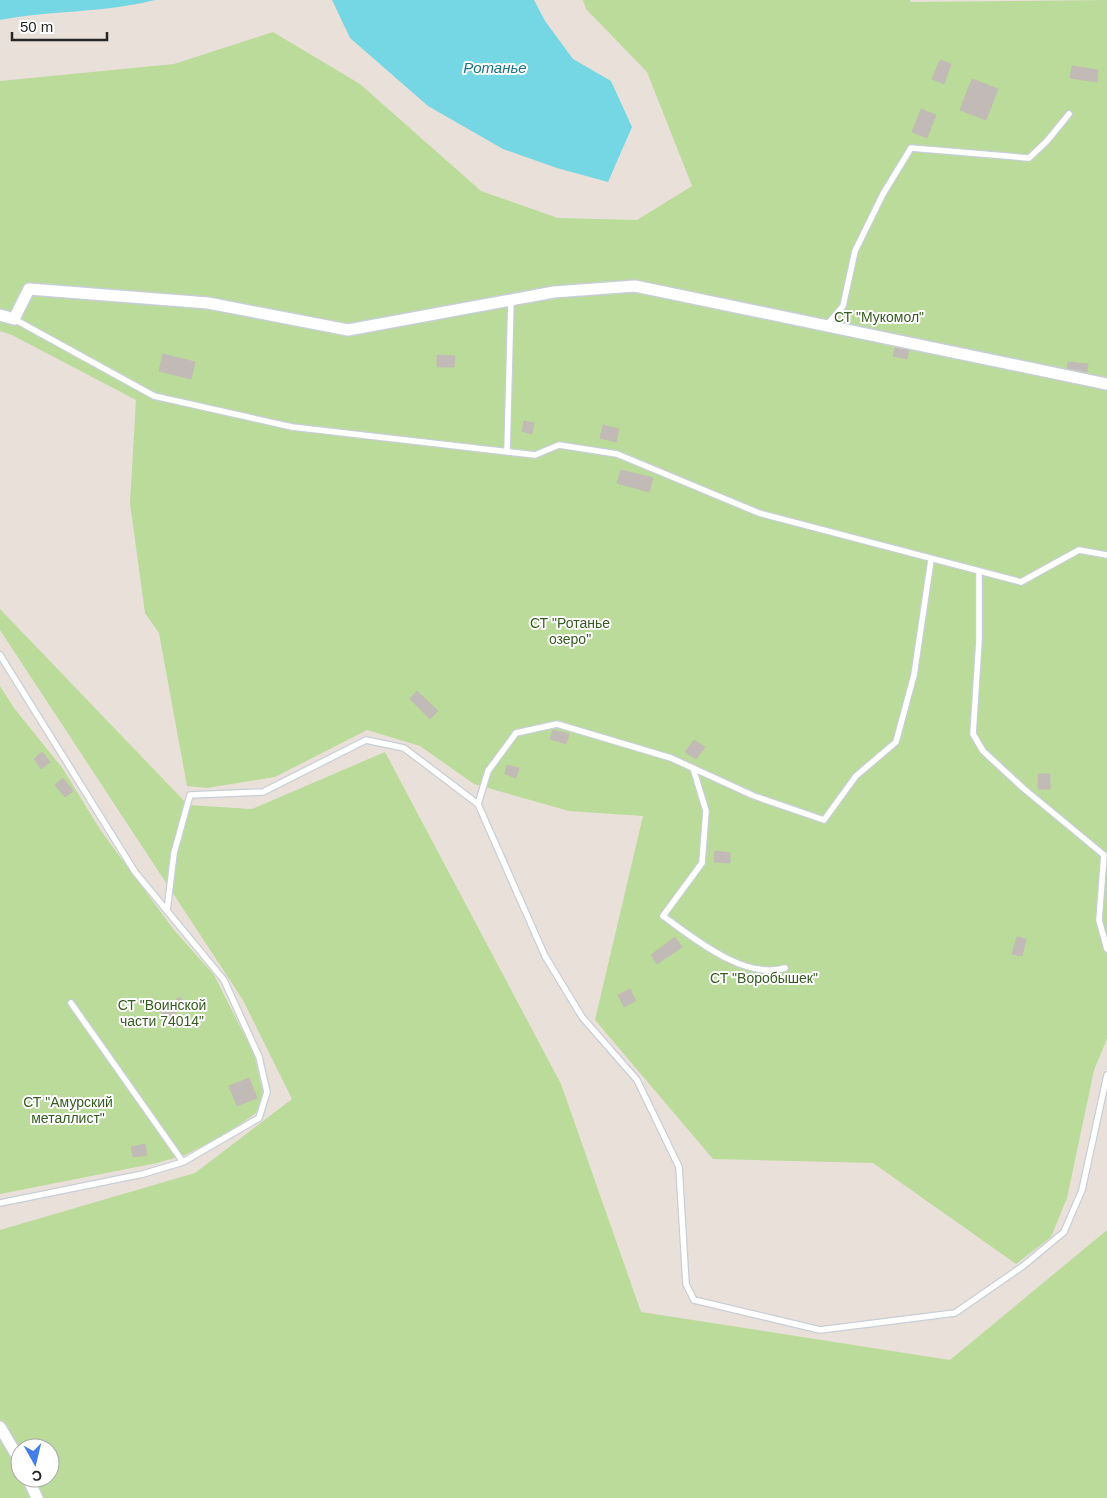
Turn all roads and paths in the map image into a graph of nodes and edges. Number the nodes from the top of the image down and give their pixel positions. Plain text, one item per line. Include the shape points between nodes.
1 (1069, 114) dead end
2 (511, 300) junction
3 (0, 315) edge
4 (14, 319) junction
5 (826, 326) junction
6 (1107, 384) edge
7 (507, 452) junction
8 (1107, 555) edge
9 (931, 560) junction
10 (979, 572) junction
11 (0, 655) edge
12 (693, 768) junction
13 (478, 804) junction
14 (167, 910) junction
15 (1107, 948) edge
16 (785, 968) dead end
17 (71, 1002) dead end
18 (1107, 1075) edge
19 (183, 1162) junction
20 (0, 1203) edge
21 (0, 1427) edge
22 (10, 1444) edge

1 - 5 lane via 1048,141 1029,158 911,148 883,194 855,251 842,306
2 - 4 street via 348,330 208,303 29,289
2 - 5 street via 554,292 635,286
2 - 7 lane
3 - 4 street
4 - 7 lane via 154,396 292,427
5 - 6 street
7 - 9 lane via 535,455 559,445 617,454 759,513
8 - 10 lane via 1079,550 1021,582
9 - 10 lane
9 - 12 lane via 914,675 896,742 856,776 824,820 754,796
10 - 15 lane via 974,734 983,751 1022,788 1104,855 1099,920
11 - 14 lane via 135,872
12 - 13 lane via 671,758 557,724 516,733 488,771
12 - 16 lane via 706,811 702,863 663,916 721,957 771,972
13 - 14 lane via 404,748 366,740 263,792 190,795 174,853
13 - 18 lane via 545,956 582,1017 636,1080 679,1167 686,1284 694,1300 820,1330 955,1313 1023,1266 1064,1232 1082,1190
14 - 19 lane via 224,980 259,1057 267,1092 259,1118
17 - 19 lane
19 - 20 lane via 144,1174
21 - 22 street

